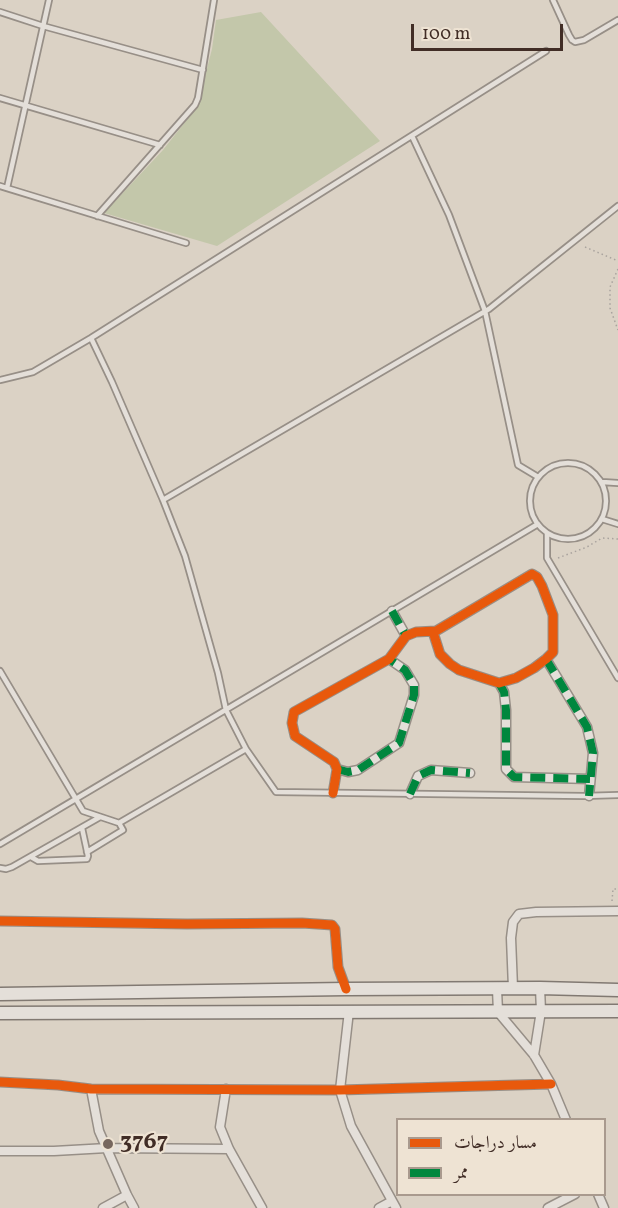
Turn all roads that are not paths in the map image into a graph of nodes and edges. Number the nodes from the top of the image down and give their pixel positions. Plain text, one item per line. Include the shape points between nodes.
1 (49, 0) edge
2 (214, 0) edge
3 (553, 0) edge
4 (0, 12) edge
5 (618, 20) edge
6 (43, 26) junction
7 (546, 51) dead end
8 (203, 70) junction
9 (0, 98) edge
10 (26, 106) junction
11 (412, 136) junction
12 (160, 145) junction
13 (0, 186) edge
14 (7, 188) junction
15 (618, 206) edge
16 (97, 216) junction
17 (186, 243) dead end
18 (486, 311) junction
19 (91, 338) junction
20 (0, 380) edge
21 (538, 477) junction
22 (602, 482) junction
23 (618, 483) edge
24 (163, 500) junction
25 (602, 519) junction
26 (538, 524) junction
27 (618, 524) edge
28 (547, 533) junction
29 (392, 611) junction
30 (433, 632) junction
31 (406, 636) junction
32 (389, 659) junction
33 (546, 659) junction
34 (0, 671) edge
35 (618, 678) edge
36 (499, 683) junction
37 (226, 710) junction
38 (246, 749) junction
39 (337, 769) junction
40 (470, 773) dead end
41 (590, 779) junction
42 (333, 793) junction
43 (410, 794) junction
44 (618, 795) edge
45 (589, 796) junction
46 (76, 799) junction
47 (100, 817) junction
48 (119, 823) junction
49 (82, 828) junction
50 (0, 844) edge
51 (87, 852) junction
52 (31, 857) junction
53 (0, 868) edge
54 (614, 911) edge
55 (0, 921) edge
56 (338, 967) junction
57 (513, 988) junction
58 (540, 988) junction
59 (346, 989) junction
60 (497, 989) junction
61 (330, 990) junction
62 (618, 990) edge
63 (0, 994) edge
64 (349, 1011) junction
65 (541, 1011) junction
66 (618, 1011) edge
67 (498, 1012) junction
68 (0, 1013) edge
69 (534, 1055) junction
70 (0, 1083) edge
71 (550, 1084) junction
72 (91, 1089) junction
73 (226, 1089) junction
74 (340, 1090) junction
75 (566, 1118) edge
76 (106, 1148) junction
77 (229, 1149) junction
78 (0, 1151) edge
79 (127, 1195) junction
80 (571, 1196) edge
81 (394, 1204) edge
82 (103, 1208) edge
83 (134, 1208) edge
84 (262, 1208) edge
85 (379, 1208) edge
86 (548, 1208) edge

1 - 6 lane
2 - 8 lane
3 - 5 lane via 575,42
4 - 6 lane
6 - 8 lane
6 - 10 lane
7 - 11 lane
8 - 12 lane via 195,105
9 - 10 lane
10 - 12 lane
10 - 14 lane
11 - 18 lane via 449,215
11 - 19 lane
12 - 16 lane
13 - 14 lane
14 - 16 lane
15 - 18 lane
16 - 17 lane
18 - 21 lane via 518,465
18 - 24 lane
19 - 20 lane via 33,372
19 - 24 lane
21 - 22 lane via 547,468 572,462 584,465
21 - 26 lane via 530,501
22 - 23 lane
22 - 25 lane via 606,507
24 - 37 lane via 185,556
25 - 27 lane
25 - 28 lane via 583,536 559,538
26 - 28 lane
26 - 29 lane
28 - 35 lane via 547,558
29 - 31 street
29 - 37 lane
30 - 31 street
30 - 33 street via 532,574 542,586 553,615 553,652
30 - 36 street via 440,654 450,664
31 - 32 street
32 - 39 street via 405,670 414,684 399,743 358,770
32 - 39 street via 294,712 295,736 334,762
33 - 36 street via 516,678
33 - 41 street via 587,727 593,753
34 - 46 lane
36 - 41 street via 507,710 506,770 514,777
37 - 38 lane
37 - 46 lane
38 - 42 lane via 276,792
38 - 48 lane
39 - 42 street
40 - 43 street via 431,770 418,776
41 - 45 street
42 - 43 lane
43 - 45 lane
44 - 45 lane
46 - 47 lane via 83,811
46 - 50 lane
47 - 48 lane
47 - 49 lane
48 - 51 lane via 123,830
49 - 51 lane
49 - 52 lane
51 - 52 lane via 87,860 38,861
52 - 53 lane via 6,870
54 - 57 street via 519,914 512,930
55 - 56 street via 333,925
56 - 59 street
56 - 61 street
57 - 58 main road
57 - 60 main road
58 - 62 main road
58 - 65 street
59 - 60 main road
59 - 61 main road
60 - 67 street
61 - 63 main road
64 - 67 main road
64 - 68 main road
64 - 74 street
65 - 66 main road
65 - 67 main road
65 - 69 street
67 - 69 street
69 - 71 street
70 - 72 street
71 - 74 street
71 - 75 street
72 - 73 street
72 - 76 street
73 - 74 street
73 - 77 street via 220,1127
74 - 81 street via 351,1126
76 - 77 street
76 - 78 street
76 - 79 street
77 - 84 street
79 - 82 street
79 - 83 street
80 - 86 street
81 - 85 street

